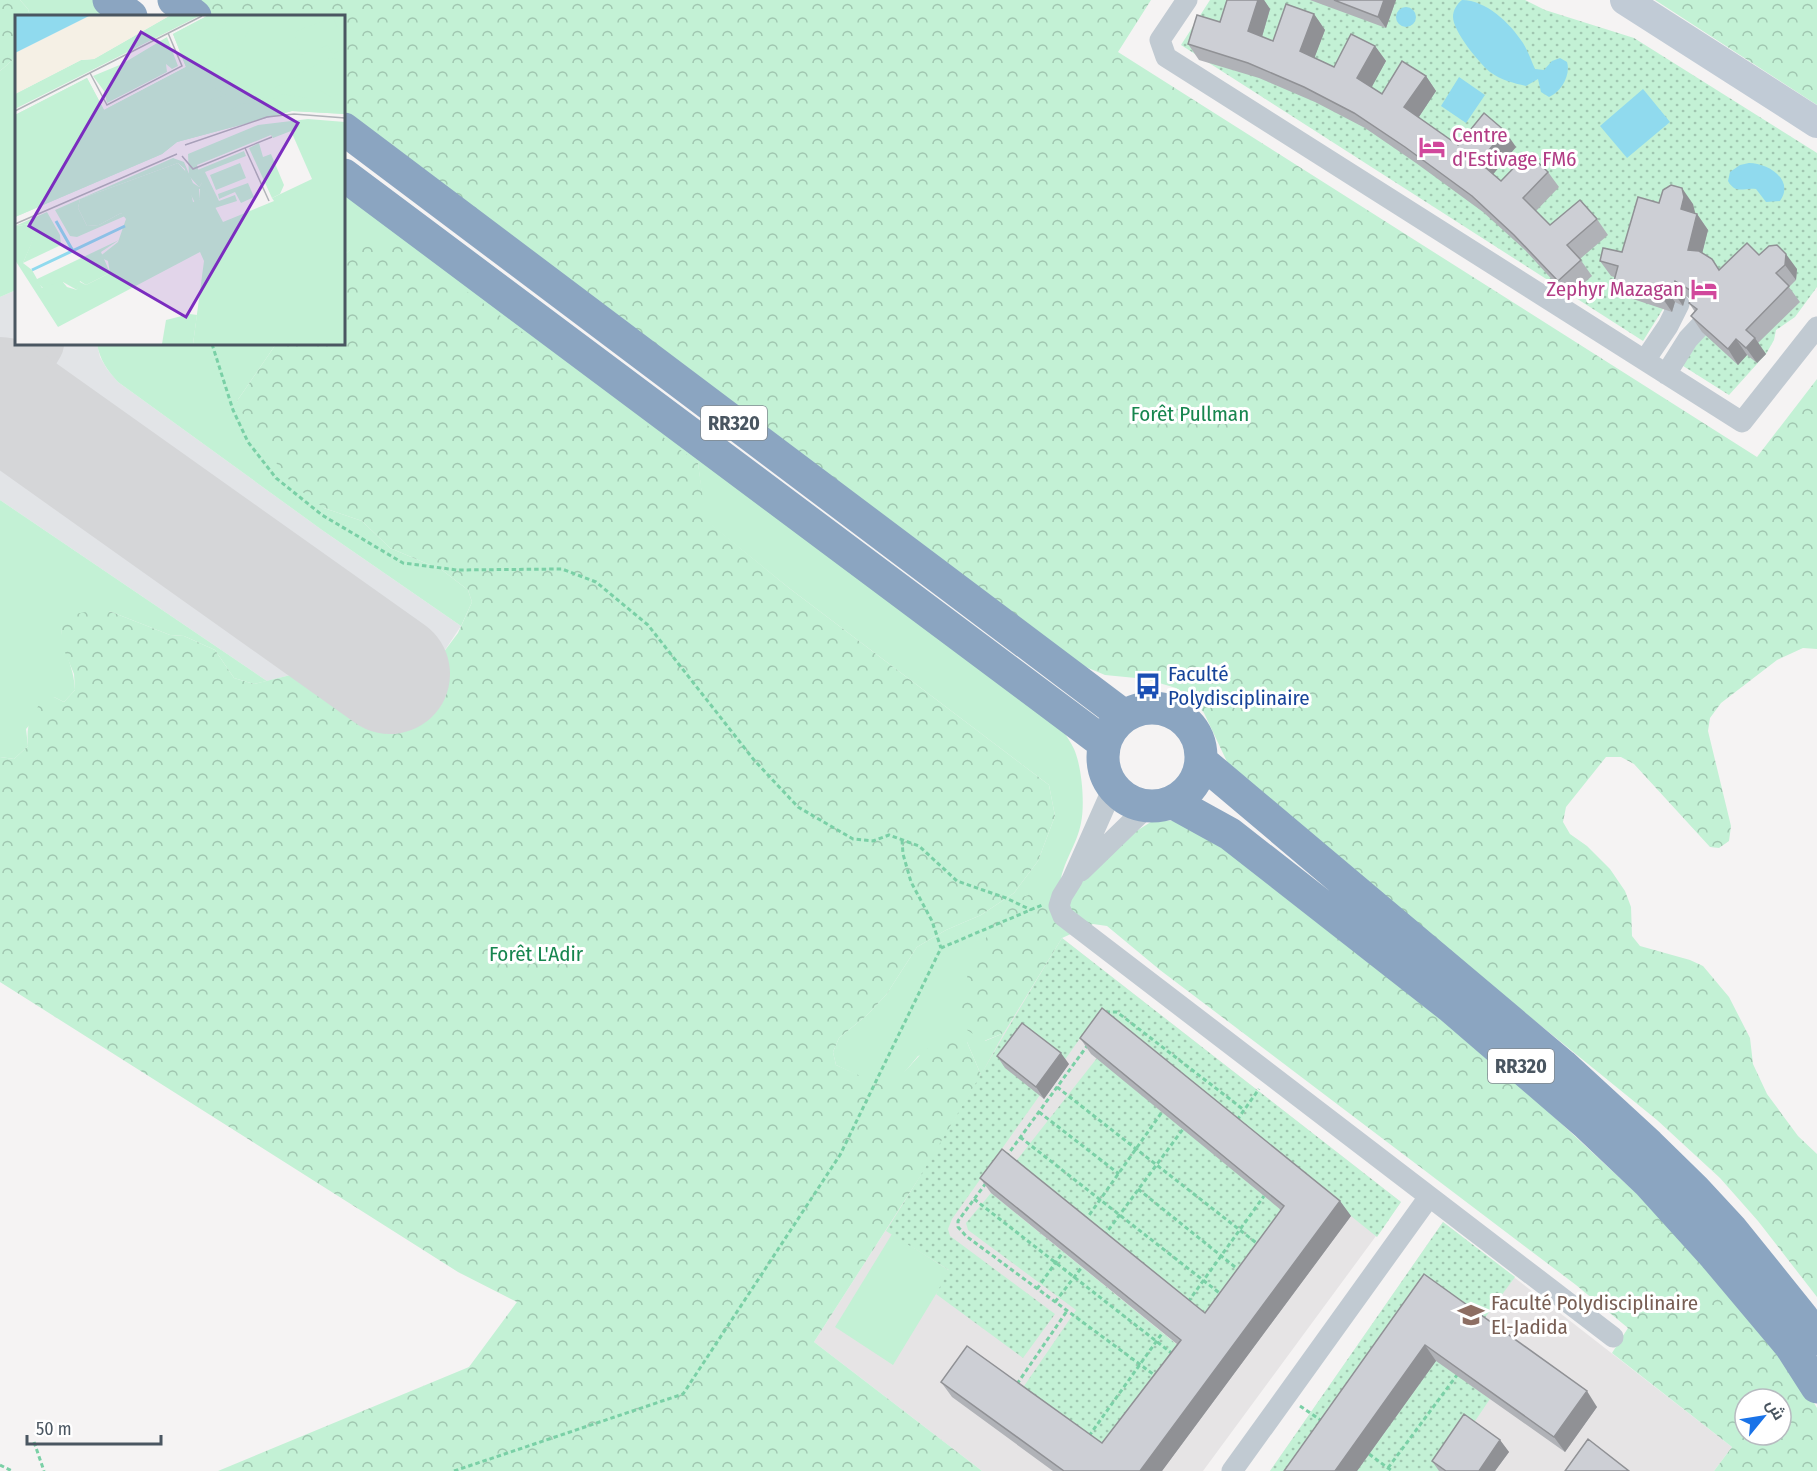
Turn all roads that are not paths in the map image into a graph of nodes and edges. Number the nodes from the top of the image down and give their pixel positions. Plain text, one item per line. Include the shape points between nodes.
1 (109, 0) edge
2 (174, 0) edge
3 (1187, 0) edge
4 (1624, 0) edge
5 (130, 15) edge
6 (194, 15) edge
7 (1817, 123) edge
8 (345, 130) edge
9 (345, 176) edge
10 (1817, 327) edge
11 (1645, 360) junction
12 (1666, 374) junction
13 (1124, 716) junction
14 (1104, 743) junction
15 (1201, 762) junction
16 (1113, 788) junction
17 (1160, 804) junction
18 (1067, 888) junction
19 (1429, 1197) junction
20 (1613, 1337) dead end
21 (1817, 1339) edge
22 (1817, 1387) edge
23 (1233, 1471) edge

1 - 5 highway
2 - 6 highway
3 - 11 street via 1160,40 1166,57
4 - 7 street
8 - 13 highway, RR320
9 - 14 highway, RR320
10 - 12 street via 1743,422
11 - 12 street
11 - 12 street via 1677,309 1680,316 1700,326
13 - 14 highway
13 - 15 highway via 1141,708 1160,708 1177,714 1191,726 1199,743
14 - 16 highway via 1102,759
15 - 17 highway via 1197,778 1186,793
15 - 21 highway, RR320 via 1562,1065 1695,1189
16 - 17 highway, RR320 via 1129,801
16 - 18 street
17 - 18 street
17 - 22 highway, RR320 via 1230,834 1451,1007 1587,1124 1648,1182 1715,1256 1790,1345
18 - 19 street via 1059,906 1074,926
19 - 20 street
19 - 23 street

